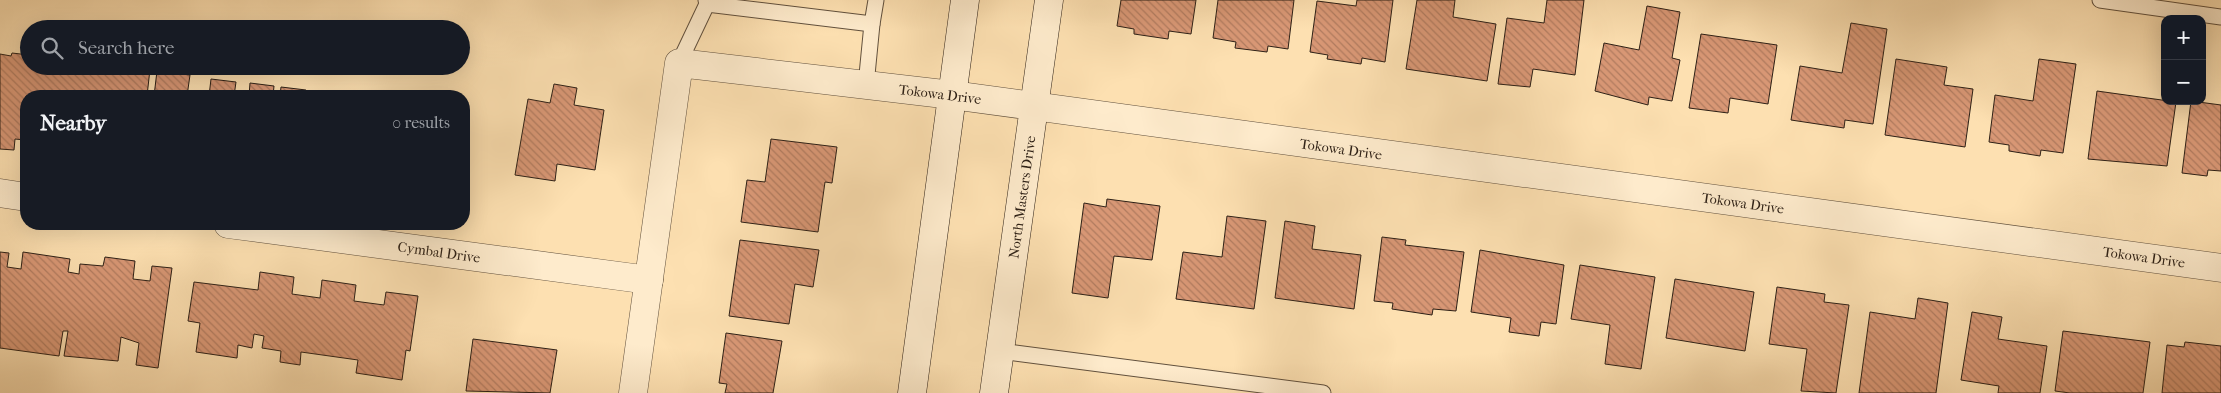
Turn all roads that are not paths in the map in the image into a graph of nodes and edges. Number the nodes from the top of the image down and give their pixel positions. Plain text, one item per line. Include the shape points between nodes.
1 (876, 0) edge
2 (960, 0) edge
3 (1049, 0) edge
4 (2100, 0) edge
5 (707, 2) edge
6 (2221, 17) edge
7 (872, 24) junction
8 (679, 63) junction
9 (866, 85) junction
10 (952, 95) junction
11 (1035, 107) junction
12 (0, 193) edge
13 (20, 196) edge
14 (273, 230) edge
15 (2221, 268) edge
16 (649, 280) junction
17 (1000, 351) junction
18 (633, 393) edge
19 (912, 393) edge
20 (994, 393) edge
21 (1323, 393) edge

1 - 7 lane
2 - 10 street
3 - 11 street, North Masters Drive
4 - 6 lane
5 - 7 lane
5 - 8 lane
7 - 9 lane
8 - 9 street, Tokowa Drive
8 - 16 street
9 - 10 street, Tokowa Drive
10 - 11 street, Tokowa Drive
10 - 19 street
11 - 15 street, Tokowa Drive
11 - 17 street, North Masters Drive
12 - 13 street
14 - 16 street, Cymbal Drive
16 - 18 street
17 - 20 street, North Masters Drive
17 - 21 lane

